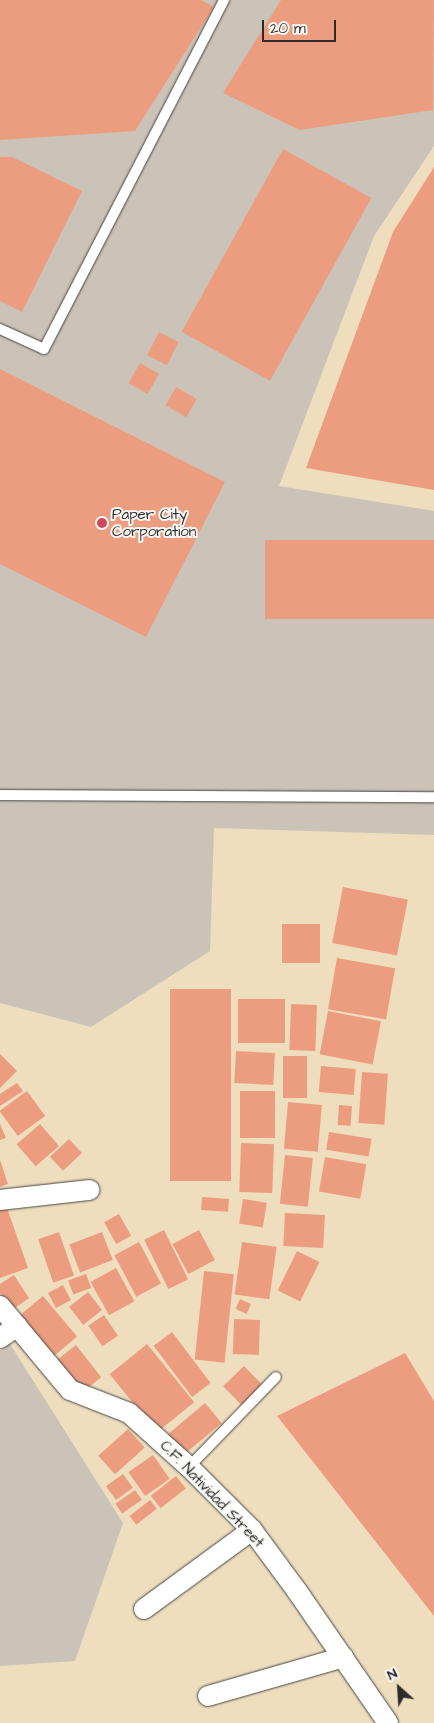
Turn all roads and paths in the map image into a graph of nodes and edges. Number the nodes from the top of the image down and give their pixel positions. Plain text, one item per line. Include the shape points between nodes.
1 (221, 1) edge
2 (0, 329) edge
3 (0, 794) edge
4 (434, 797) edge
5 (88, 1190) dead end
6 (0, 1200) edge
7 (0, 1306) edge
8 (17, 1326) junction
9 (0, 1338) edge
10 (276, 1377) dead end
11 (190, 1467) junction
12 (252, 1530) junction
13 (144, 1609) dead end
14 (344, 1657) junction
15 (208, 1696) dead end
16 (388, 1723) edge

1 - 2 lane via 44,349
3 - 4 lane
5 - 6 street
7 - 8 street, C.F. Natividad Street
8 - 9 street
8 - 11 street, C.F. Natividad Street via 70,1390 129,1412
10 - 11 lane
11 - 12 street, C.F. Natividad Street
12 - 13 street
12 - 14 street, C.F. Natividad Street
14 - 15 street
14 - 16 street, C.F. Natividad Street

